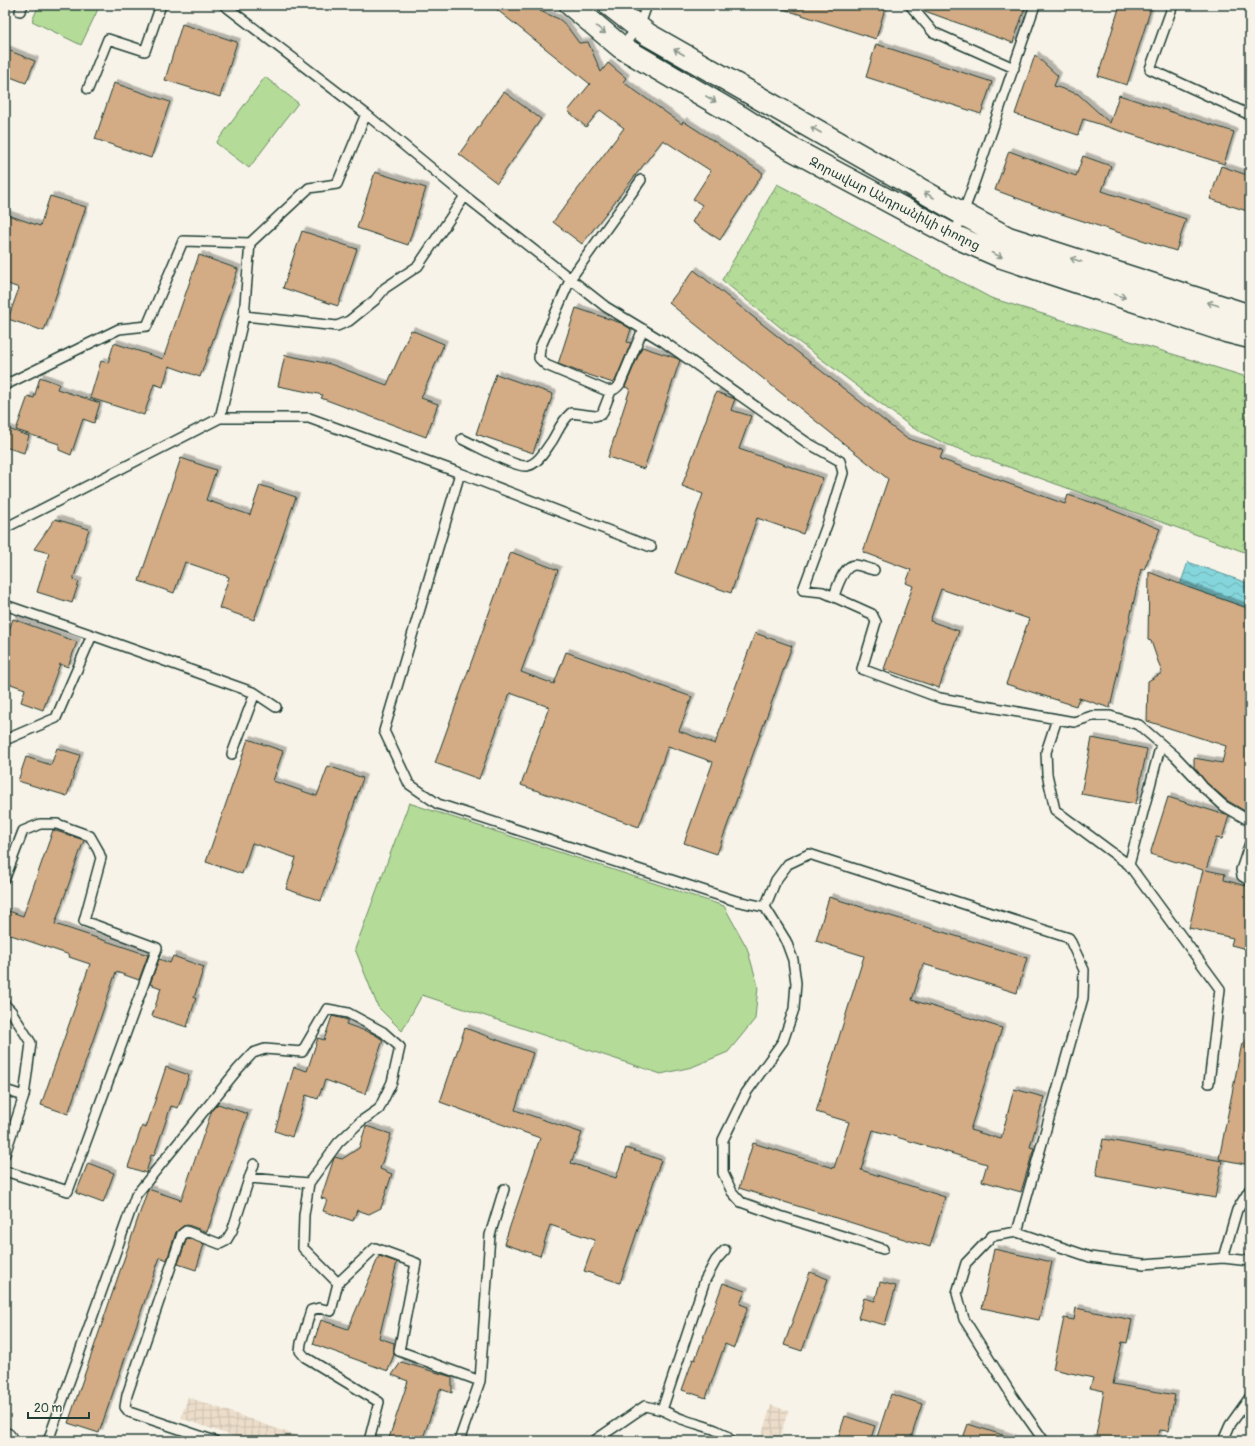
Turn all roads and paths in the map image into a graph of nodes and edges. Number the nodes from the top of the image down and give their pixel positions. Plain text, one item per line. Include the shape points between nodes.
1 (160, 5) edge
2 (224, 5) edge
3 (571, 5) edge
4 (610, 5) edge
5 (647, 5) edge
6 (910, 5) edge
7 (1035, 5) edge
8 (1173, 5) edge
9 (639, 27) junction
10 (621, 47) junction
11 (1014, 68) junction
12 (88, 89) dead end
13 (366, 114) junction
14 (1250, 115) edge
15 (641, 180) dead end
16 (465, 196) junction
17 (963, 214) junction
18 (954, 236) junction
19 (250, 243) junction
20 (571, 278) junction
21 (244, 316) junction
22 (1250, 316) edge
23 (643, 329) junction
24 (1250, 337) edge
25 (5, 385) edge
26 (611, 391) junction
27 (220, 418) junction
28 (462, 439) dead end
29 (460, 473) junction
30 (5, 528) edge
31 (651, 547) dead end
32 (874, 570) dead end
33 (834, 596) junction
34 (5, 605) edge
35 (92, 635) junction
36 (255, 693) junction
37 (276, 707) dead end
38 (1056, 719) junction
39 (5, 740) edge
40 (1161, 744) junction
41 (232, 754) dead end
42 (1250, 821) edge
43 (1250, 843) edge
44 (1129, 865) junction
45 (5, 878) edge
46 (1250, 881) edge
47 (765, 907) junction
48 (5, 1005) edge
49 (1209, 1084) dead end
50 (5, 1090) edge
51 (24, 1096) junction
52 (5, 1154) edge
53 (254, 1164) dead end
54 (5, 1171) edge
55 (249, 1178) junction
56 (309, 1183) junction
57 (504, 1189) dead end
58 (1250, 1189) edge
59 (1017, 1232) junction
60 (883, 1249) dead end
61 (725, 1250) dead end
62 (1223, 1258) junction
63 (1250, 1261) edge
64 (338, 1283) junction
65 (480, 1381) junction
66 (1250, 1397) edge
67 (662, 1410) junction
68 (48, 1441) edge
69 (215, 1441) edge
70 (369, 1441) edge
71 (459, 1441) edge
72 (594, 1441) edge
73 (731, 1441) edge
74 (1044, 1441) edge
75 (1224, 1441) edge

1 - 12 lane via 145,51 108,40
2 - 13 lane
3 -> 10 main road, Զորավար Անդրանիկի փողոց
4 - 9 main road, Զորավար Անդրանիկի փողոց
5 - 9 lane
6 - 11 lane via 933,32
7 - 11 lane
8 - 14 lane via 1150,70
9 - 10 lane
17 -> 9 main road, Զորավար Անդրանիկի փողոց via 647,34
10 -> 18 main road, Զորավար Անդրանիկի փողոց via 788,147
11 - 17 lane
13 - 16 lane
13 - 19 lane via 337,184 309,188
15 - 20 lane
16 - 20 lane
16 - 21 lane via 418,266 385,288 375,300 349,321 337,326
17 - 18 lane
22 -> 17 main road, Զորավար Անդրանիկի փողոց via 1008,238
18 -> 24 main road, Զորավար Անդրանիկի փողոց via 1002,257
19 - 21 lane
19 - 25 lane via 183,241 147,326 119,329
20 - 23 lane via 606,307
20 - 26 lane via 540,348 539,358 546,365
21 - 27 lane
23 - 26 lane via 620,384 616,390
23 - 33 lane via 794,434 840,461 843,473 803,590
26 - 28 lane via 602,414 595,416 571,413 563,420 554,438 537,461 527,466 514,464
27 - 29 lane via 309,418
27 - 30 lane
29 - 31 lane
29 - 47 lane via 384,731 409,784 438,804 736,901
32 - 33 lane via 854,565 847,568
33 - 38 lane via 872,614 876,622 862,669 940,698
34 - 35 lane
35 - 36 lane
35 - 39 lane via 56,718
36 - 37 lane
36 - 41 lane
38 - 40 lane via 1074,722 1092,716 1110,716 1139,725
38 - 44 lane via 1046,752 1047,774 1054,810
40 - 42 lane via 1224,806
40 - 44 lane
43 - 46 lane via 1241,870 1242,876
44 - 49 lane via 1220,989
45 - 54 lane via 23,831 40,824 58,824 90,836 101,858 84,921 157,948 68,1191
47 - 59 lane via 776,880 788,864 809,854 1069,938 1084,970 1083,998
47 - 60 lane via 786,941 793,960 796,983 794,1009 783,1041 746,1093 723,1140 723,1173 732,1192 741,1202
48 - 51 lane via 32,1043
50 - 51 lane
51 - 52 lane
53 - 55 lane
55 - 56 lane
55 - 69 lane via 232,1231 226,1241 220,1244 186,1231 182,1234 125,1407 129,1412
56 - 64 lane via 302,1248
56 - 68 lane via 338,1143 360,1122 379,1109 392,1082 400,1047 383,1032 348,1013 327,1009 302,1052 265,1049 253,1053 136,1195
57 - 65 lane via 490,1235
58 - 62 lane via 1237,1210
59 - 62 lane via 1090,1257 1144,1264
59 - 74 lane via 992,1236 966,1263 957,1293 964,1319
61 - 67 lane via 705,1280
62 - 63 lane
64 - 65 lane via 375,1248 416,1263 399,1351
64 - 70 lane via 331,1311 319,1308 311,1310 300,1351 305,1357 379,1402
65 - 71 lane
66 - 75 lane via 1230,1425
67 - 72 lane via 646,1406
67 - 73 lane via 726,1435

